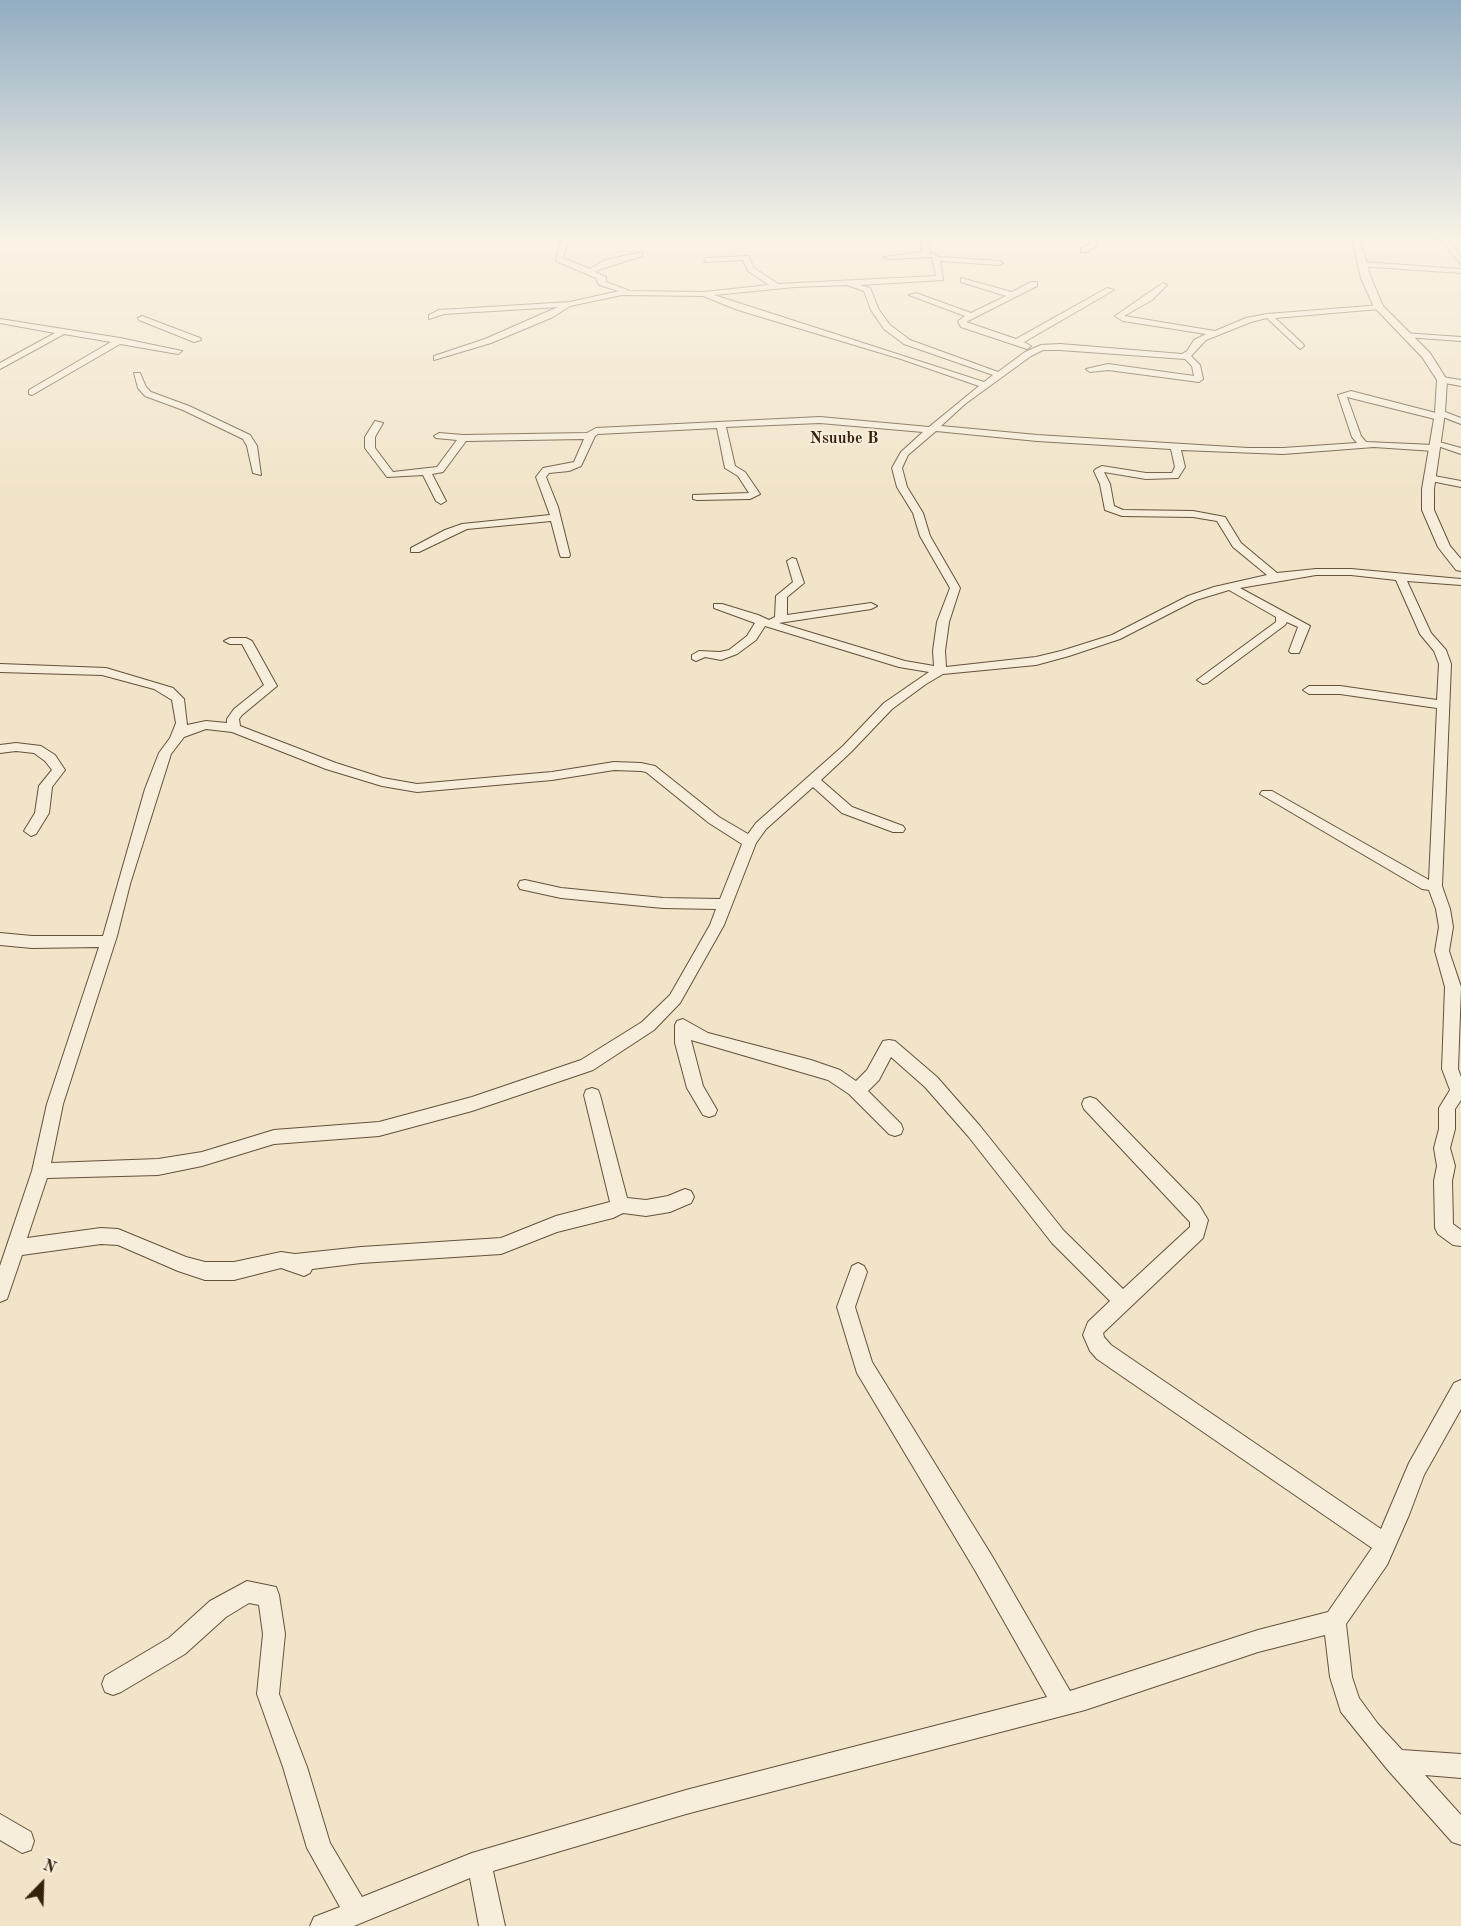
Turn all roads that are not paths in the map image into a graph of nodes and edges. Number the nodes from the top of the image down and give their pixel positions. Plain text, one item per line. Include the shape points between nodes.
1 (15, 325) edge
2 (159, 325) edge
3 (526, 325) edge
4 (799, 325) edge
5 (886, 325) edge
6 (964, 325) edge
7 (1048, 325) edge
8 (1158, 325) edge
9 (1234, 325) edge
10 (1278, 325) edge
11 (1396, 325) edge
12 (62, 332) junction
13 (1215, 333) junction
14 (1406, 335) junction
15 (1461, 339) edge
16 (120, 340) junction
17 (197, 340) dead end
18 (1017, 342) junction
19 (1300, 346) dead end
20 (1037, 349) junction
21 (178, 351) dead end
22 (1187, 356) junction
23 (437, 358) dead end
24 (0, 366) edge
25 (1090, 369) dead end
26 (137, 375) dead end
27 (1000, 375) junction
28 (1442, 380) junction
29 (1461, 383) edge
30 (986, 385) junction
31 (32, 392) dead end
32 (1439, 415) junction
33 (1461, 421) edge
34 (378, 423) dead end
35 (721, 424) junction
36 (934, 429) junction
37 (439, 436) dead end
38 (590, 436) junction
39 (463, 438) junction
40 (1363, 444) junction
41 (1435, 445) junction
42 (1175, 446) junction
43 (1461, 451) edge
44 (426, 471) junction
45 (258, 473) dead end
46 (1429, 478) junction
47 (1461, 483) edge
48 (697, 497) dead end
49 (441, 501) dead end
50 (556, 518) junction
51 (415, 550) dead end
52 (565, 555) dead end
53 (792, 561) dead end
54 (1461, 567) edge
55 (1275, 577) junction
56 (1400, 577) junction
57 (1461, 582) edge
58 (1231, 587) junction
59 (718, 606) dead end
60 (871, 606) dead end
61 (1282, 616) junction
62 (780, 619) junction
63 (762, 622) junction
64 (230, 641) dead end
65 (1296, 651) dead end
66 (696, 657) dead end
67 (0, 668) edge
68 (940, 671) junction
69 (1203, 680) dead end
70 (1309, 690) dead end
71 (1444, 705) junction
72 (234, 728) junction
73 (176, 739) junction
74 (0, 749) edge
75 (812, 779) junction
76 (1267, 794) dead end
77 (898, 829) dead end
78 (32, 831) dead end
79 (750, 842) junction
80 (525, 885) dead end
81 (1434, 885) junction
82 (727, 904) junction
83 (0, 939) edge
84 (108, 941) junction
85 (671, 1004) junction
86 (683, 1025) junction
87 (855, 1089) junction
88 (1460, 1091) edge
89 (592, 1095) dead end
90 (1090, 1104) dead end
91 (709, 1110) dead end
92 (895, 1129) dead end
93 (41, 1172) junction
94 (685, 1197) dead end
95 (620, 1205) junction
96 (1460, 1236) edge
97 (15, 1248) junction
98 (295, 1263) junction
99 (314, 1271) dead end
100 (858, 1272) dead end
101 (0, 1293) edge
102 (1123, 1301) junction
103 (1461, 1390) edge
104 (1384, 1544) junction
105 (1335, 1621) junction
106 (113, 1684) dead end
107 (1064, 1704) junction
108 (1395, 1761) junction
109 (1461, 1766) edge
110 (0, 1826) edge
111 (1461, 1833) edge
112 (22, 1841) dead end
113 (479, 1863) junction
114 (357, 1912) junction
115 (323, 1926) edge
116 (492, 1926) edge

1 - 12 street
2 - 17 street
3 - 23 street
4 - 30 street
5 - 27 street via 907,342
6 - 18 street
7 - 18 street
8 - 13 street
9 - 13 street
10 - 19 street
11 - 14 street
12 - 16 street
12 - 24 street
13 - 22 street via 1197,342
14 - 15 street
14 - 28 street via 1426,355
16 - 21 street
16 - 31 street
18 - 20 street
20 - 22 street via 1060,347
20 - 27 street
22 - 25 street via 1196,365 1199,379 1108,367
26 - 45 street via 148,394 247,436
27 - 30 street
28 - 29 street
28 - 32 street
30 - 36 street
32 - 33 street
32 - 40 street via 1342,395
32 - 41 street
34 - 44 street via 370,437 370,448 390,475
35 - 36 street via 829,420
35 - 38 street via 598,430
35 - 48 street via 730,468 742,474 755,494
36 - 42 street
36 - 68 street via 904,454 897,468 925,536 955,588 943,622
37 - 39 street
38 - 39 street
38 - 50 street via 578,464 542,473 542,485
39 - 44 street via 440,470
40 - 41 street
40 - 42 street via 1265,451
41 - 43 street
41 - 46 street
42 - 55 street via 1180,467 1175,477 1101,469 1109,508 1115,512 1193,514 1221,519 1238,545
44 - 49 street
46 - 47 street
46 - 54 street via 1431,521 1444,547
50 - 51 street via 466,526
50 - 52 street
53 - 62 street via 799,584 782,596
55 - 56 street via 1336,572
55 - 58 street
56 - 57 street
56 - 71 street via 1426,634 1444,658 1450,676
58 - 61 street
58 - 68 street via 1192,598 1116,637 1065,654 1036,661
59 - 63 street
60 - 62 street
61 - 65 street via 1304,626
61 - 69 street via 1278,627
62 - 63 street
63 - 66 street via 752,638 733,652
63 - 68 street via 903,664
64 - 72 street via 246,641 271,686 238,712
67 - 73 street via 102,671 158,686 178,699 182,723
68 - 75 street via 888,706
70 - 71 street via 1340,690
71 - 81 street via 1438,880
72 - 73 street via 197,726
72 - 79 street via 331,766 417,788 552,776 614,766 641,767 650,769 714,820
73 - 84 street via 165,753 152,789
74 - 78 street via 37,749 59,770 46,786 42,813
75 - 77 street via 847,810
75 - 79 street via 761,826
76 - 81 street via 1420,881
79 - 82 street
80 - 82 street via 663,903
81 - 88 street via 1443,909 1446,927 1442,951 1453,987 1450,1069
82 - 85 street via 687,982
83 - 84 street
84 - 93 street via 55,1104
85 - 86 street
85 - 93 street via 648,1026 587,1065 461,1107 379,1129 274,1137 202,1160 158,1167
86 - 87 street via 706,1039 826,1072
86 - 91 street via 683,1043 695,1088
87 - 92 street
87 - 102 street via 873,1075 889,1046 898,1053 931,1082 974,1131 1058,1237
88 - 96 street via 1447,1108 1448,1129 1442,1148 1446,1166 1444,1228
89 - 95 street
90 - 102 street via 1199,1220 1197,1232
93 - 97 street
94 - 95 street via 646,1208
95 - 98 street via 555,1224 501,1246
97 - 98 street via 101,1236 118,1237 205,1271 234,1271 281,1260
97 - 101 street
98 - 99 street
100 - 107 street via 846,1307 864,1366
102 - 104 street via 1095,1328 1093,1335 1104,1352
103 - 104 street via 1416,1470
104 - 105 street
105 - 107 street via 1258,1641
105 - 108 street via 1341,1677 1350,1704
106 - 114 street via 177,1646 218,1609 247,1592 268,1595 274,1634 268,1694 319,1848
107 - 113 street via 687,1802
108 - 109 street
108 - 111 street
110 - 112 street
113 - 114 street
113 - 116 street
114 - 115 street

